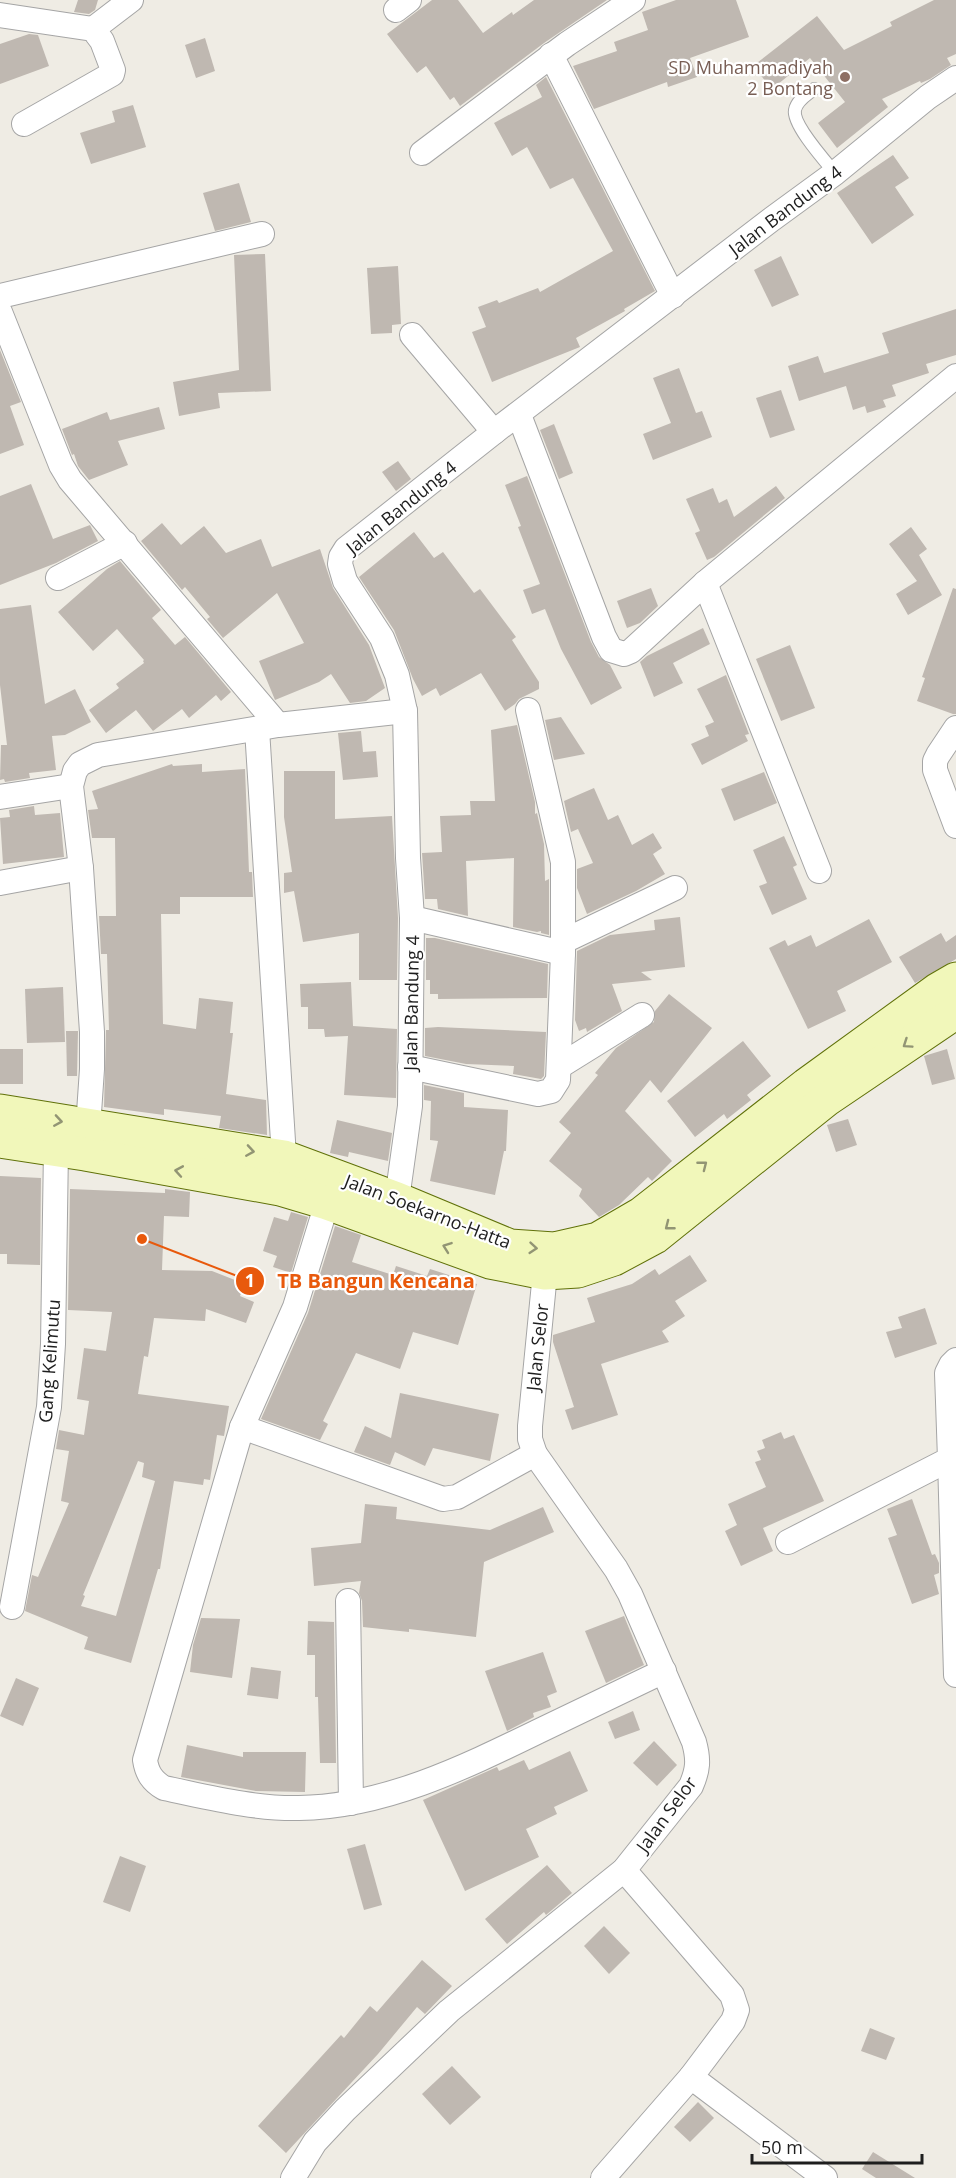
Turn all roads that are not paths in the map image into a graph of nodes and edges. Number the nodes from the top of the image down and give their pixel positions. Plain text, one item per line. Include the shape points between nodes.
1 (130, 0) edge
2 (633, 0) edge
3 (0, 15) edge
4 (102, 44) junction
5 (551, 56) junction
6 (956, 78) edge
7 (814, 89) dead end
8 (24, 124) dead end
9 (422, 153) dead end
10 (835, 173) junction
11 (262, 234) dead end
12 (0, 296) edge
13 (673, 296) junction
14 (0, 312) edge
15 (412, 335) dead end
16 (956, 376) edge
17 (519, 415) junction
18 (494, 432) junction
19 (125, 543) junction
20 (58, 578) dead end
21 (705, 583) junction
22 (528, 710) dead end
23 (405, 711) junction
24 (268, 727) junction
25 (956, 728) edge
26 (71, 786) junction
27 (0, 797) edge
28 (956, 826) edge
29 (81, 868) junction
30 (819, 871) dead end
31 (0, 883) edge
32 (675, 888) dead end
33 (412, 918) junction
34 (563, 948) junction
35 (956, 978) edge
36 (956, 1012) edge
37 (642, 1016) dead end
38 (560, 1066) junction
39 (410, 1067) junction
40 (0, 1111) edge
41 (0, 1141) edge
42 (77, 1143) junction
43 (284, 1156) junction
44 (397, 1199) junction
45 (327, 1203) junction
46 (545, 1273) junction
47 (956, 1360) edge
48 (242, 1427) junction
49 (535, 1454) junction
50 (950, 1458) junction
51 (788, 1542) dead end
52 (348, 1601) dead end
53 (12, 1607) dead end
54 (664, 1671) junction
55 (956, 1675) edge
56 (351, 1803) junction
57 (624, 1870) junction
58 (691, 2078) junction
59 (822, 2177) edge
60 (293, 2178) edge
61 (603, 2178) edge

1 - 4 street
2 - 5 street
3 - 4 street
4 - 8 street via 112,75
5 - 9 street
5 - 13 street
6 - 10 street, Jalan Bandung 4
7 - 10 lane via 799,101 795,115
10 - 13 street, Jalan Bandung 4
11 - 12 street
13 - 17 street, Jalan Bandung 4
14 - 19 street via 61,465 80,494
15 - 18 street
16 - 21 street
17 - 18 street, Jalan Bandung 4
17 - 21 street via 611,650 624,654 631,651
18 - 23 street, Jalan Bandung 4 via 341,556 345,581 390,655
19 - 20 street
19 - 24 street
21 - 30 street
22 - 34 street via 563,862
23 - 24 street
23 - 33 street, Jalan Bandung 4
24 - 26 street via 98,755 80,764
24 - 43 street
25 - 28 street via 935,761
26 - 27 street
26 - 29 street, Gang Kelimutu
29 - 31 street
29 - 42 street, Gang Kelimutu via 92,1032
32 - 34 street
33 - 34 street
33 - 39 street, Jalan Bandung 4
34 - 38 street
44 -> 35 main road, Jalan Soekarno-Hatta via 510,1246 554,1249 598,1239 641,1214 806,1085
36 -> 46 main road, Jalan Soekarno-Hatta via 826,1100 655,1237 614,1259 579,1271
37 - 38 street
38 - 39 street via 555,1086 538,1094
39 - 44 street, Jalan Bandung 4 via 410,1106
40 -> 42 main road, Jalan Soekarno-Hatta
41 - 42 main road, Jalan Soekarno-Hatta
42 -> 43 main road, Jalan Soekarno-Hatta
45 -> 42 main road, Jalan Soekarno-Hatta
42 - 53 street, Gang Kelimutu via 49,1407
43 - 44 main road, Jalan Soekarno-Hatta
46 -> 45 main road, Jalan Soekarno-Hatta via 490,1262
45 - 48 street via 296,1307
46 - 49 street, Jalan Selor via 530,1426
47 - 50 street via 947,1373
48 - 49 street via 443,1498 457,1497
48 - 56 street via 145,1760 147,1771 164,1788 264,1807
49 - 54 street, Jalan Selor via 616,1569
50 - 51 street
50 - 55 street
52 - 56 street
54 - 56 street via 490,1755 432,1779
54 - 57 street, Jalan Selor via 694,1742 699,1760 697,1772 691,1786
57 - 58 street via 735,2002 733,2021
57 - 60 street, Jalan Selor via 448,2011 315,2142
58 - 59 street
58 - 61 street

